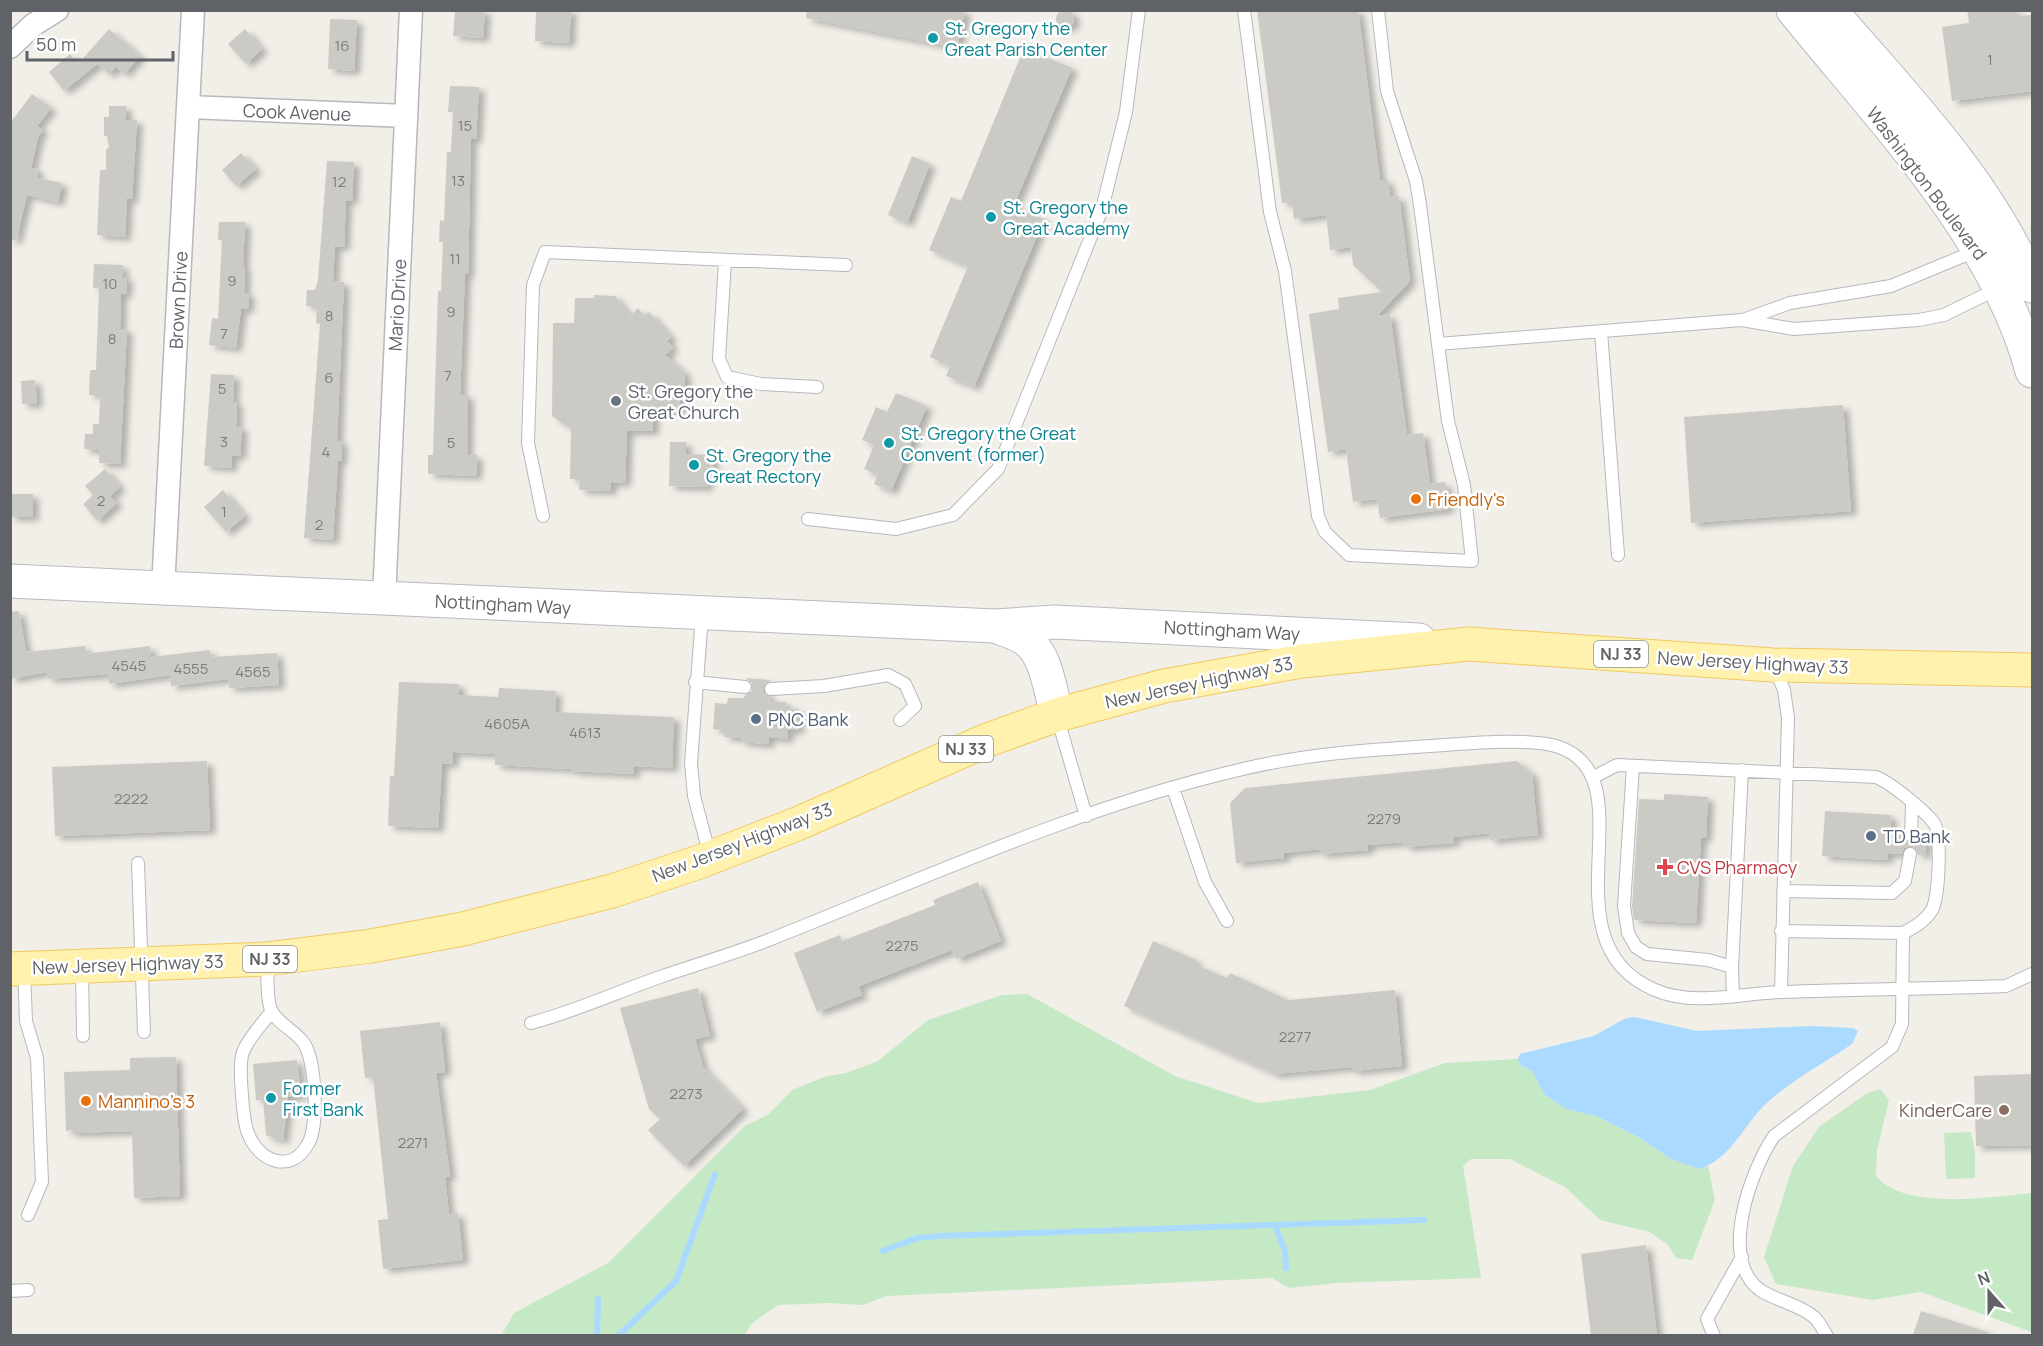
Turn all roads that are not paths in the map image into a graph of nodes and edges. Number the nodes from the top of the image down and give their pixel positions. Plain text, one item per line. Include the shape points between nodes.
1 (57, 10) edge
2 (193, 10) edge
3 (411, 10) edge
4 (1139, 10) edge
5 (1244, 10) edge
6 (1378, 10) edge
7 (1793, 10) edge
8 (1830, 10) edge
9 (10, 47) edge
10 (188, 107) junction
11 (406, 117) junction
12 (2025, 247) edge
13 (1980, 249) junction
14 (725, 261) junction
15 (846, 265) dead end
16 (2032, 286) edge
17 (2000, 287) junction
18 (1742, 320) junction
19 (1601, 331) junction
20 (1438, 344) junction
21 (2032, 371) edge
22 (817, 387) dead end
23 (543, 516) dead end
24 (808, 519) dead end
25 (1618, 555) dead end
26 (10, 581) edge
27 (163, 589) junction
28 (384, 598) junction
29 (702, 613) junction
30 (995, 626) junction
31 (1468, 644) junction
32 (1773, 665) junction
33 (2032, 670) edge
34 (695, 682) junction
35 (745, 687) dead end
36 (771, 689) dead end
37 (1057, 715) junction
38 (900, 720) dead end
39 (1632, 766) junction
40 (1742, 770) junction
41 (1787, 772) junction
42 (1592, 778) junction
43 (1173, 788) junction
44 (1912, 804) junction
45 (1086, 816) junction
46 (1911, 836) dead end
47 (1910, 854) dead end
48 (710, 857) junction
49 (138, 862) dead end
50 (1783, 891) junction
51 (1227, 921) dead end
52 (1781, 931) junction
53 (1903, 933) junction
54 (266, 959) junction
55 (142, 964) junction
56 (82, 966) junction
57 (1732, 967) junction
58 (17, 968) edge
59 (2032, 974) edge
60 (1903, 990) junction
61 (1781, 992) junction
62 (1733, 996) junction
63 (272, 1011) junction
64 (531, 1023) dead end
65 (144, 1032) dead end
66 (83, 1036) dead end
67 (28, 1215) dead end
68 (1742, 1257) junction
69 (28, 1290) dead end
70 (10, 1291) edge
71 (1714, 1335) edge
72 (1827, 1335) edge

1 - 9 street
2 - 10 street, Brown Drive
3 - 11 street, Mario Drive
4 - 24 lane via 1126,112 1102,208 998,469 953,515 896,529
5 - 20 lane via 1270,212 1285,271 1318,516 1330,538 1349,555 1473,561 1464,485 1448,421
6 - 20 lane via 1387,91 1417,189
7 - 13 street, Washington Boulevard
8 - 12 street, Washington Boulevard
10 - 11 street, Cook Avenue
10 - 27 street, Brown Drive
11 - 28 street, Mario Drive
12 - 13 street
12 - 16 street, Washington Boulevard
12 - 17 street
13 - 17 street, Washington Boulevard
13 - 18 lane via 1891,286 1790,303
14 - 15 lane
14 - 22 lane via 719,357 727,377 761,384
14 - 23 lane via 545,252 533,285 528,443
17 - 18 lane via 1944,315 1919,320 1794,329
17 - 21 street, Washington Boulevard via 2025,342
18 - 19 lane
19 - 20 lane
19 - 25 lane
26 - 27 street, Nottingham Way
27 - 28 street, Nottingham Way
28 - 29 street, Nottingham Way
29 - 30 street, Nottingham Way
29 - 34 lane
30 - 31 street, Nottingham Way via 1054,622
30 - 37 street, Nottingham Way via 1025,638 1035,650 1043,664
31 - 32 main road, New Jersey Highway 33 / NJ 33
31 - 37 main road, New Jersey Highway 33 / NJ 33 via 1233,672
32 - 33 main road, New Jersey Highway 33 / NJ 33
32 - 41 lane via 1784,690 1788,718
34 - 35 lane
34 - 48 lane via 691,763 694,795
36 - 38 lane via 824,686 888,675 905,684 913,697 915,706
37 - 45 lane
37 - 48 main road, New Jersey Highway 33 / NJ 33 via 974,745 797,824
39 - 40 lane
39 - 42 lane via 1617,765
39 - 57 lane via 1624,906 1628,933 1636,947 1647,954 1708,960
40 - 41 lane
40 - 57 lane
41 - 44 lane via 1876,777
41 - 50 lane
42 - 43 lane via 1573,754 1542,743 1458,744 1344,751 1245,768
42 - 62 lane via 1599,801 1597,903 1600,932 1608,949 1630,975 1654,990 1683,998
43 - 45 lane
43 - 51 lane via 1204,882
44 - 46 lane
44 - 53 lane via 1934,823 1939,835 1936,897 1926,918
45 - 64 lane via 760,943
47 - 50 lane via 1905,880 1892,893
48 - 54 main road, New Jersey Highway 33 / NJ 33 via 612,891 463,929
49 - 55 lane
50 - 52 lane
52 - 53 lane
52 - 61 lane
53 - 60 lane
54 - 55 main road, New Jersey Highway 33 / NJ 33
54 - 63 lane
55 - 56 main road, New Jersey Highway 33 / NJ 33
55 - 65 lane
56 - 58 main road, New Jersey Highway 33 / NJ 33
56 - 66 lane
57 - 62 lane
58 - 67 lane via 37,1058 42,1182
59 - 60 lane via 2006,986
60 - 61 lane
60 - 68 lane via 1902,1024 1892,1047 1774,1136 1764,1152 1742,1214
61 - 62 lane
63 - 63 lane via 241,1057 246,1128 258,1152 275,1163 289,1162 308,1145 315,1115 310,1055 303,1042
68 - 71 lane via 1707,1319
68 - 72 lane via 1750,1281 1814,1317
69 - 70 lane

